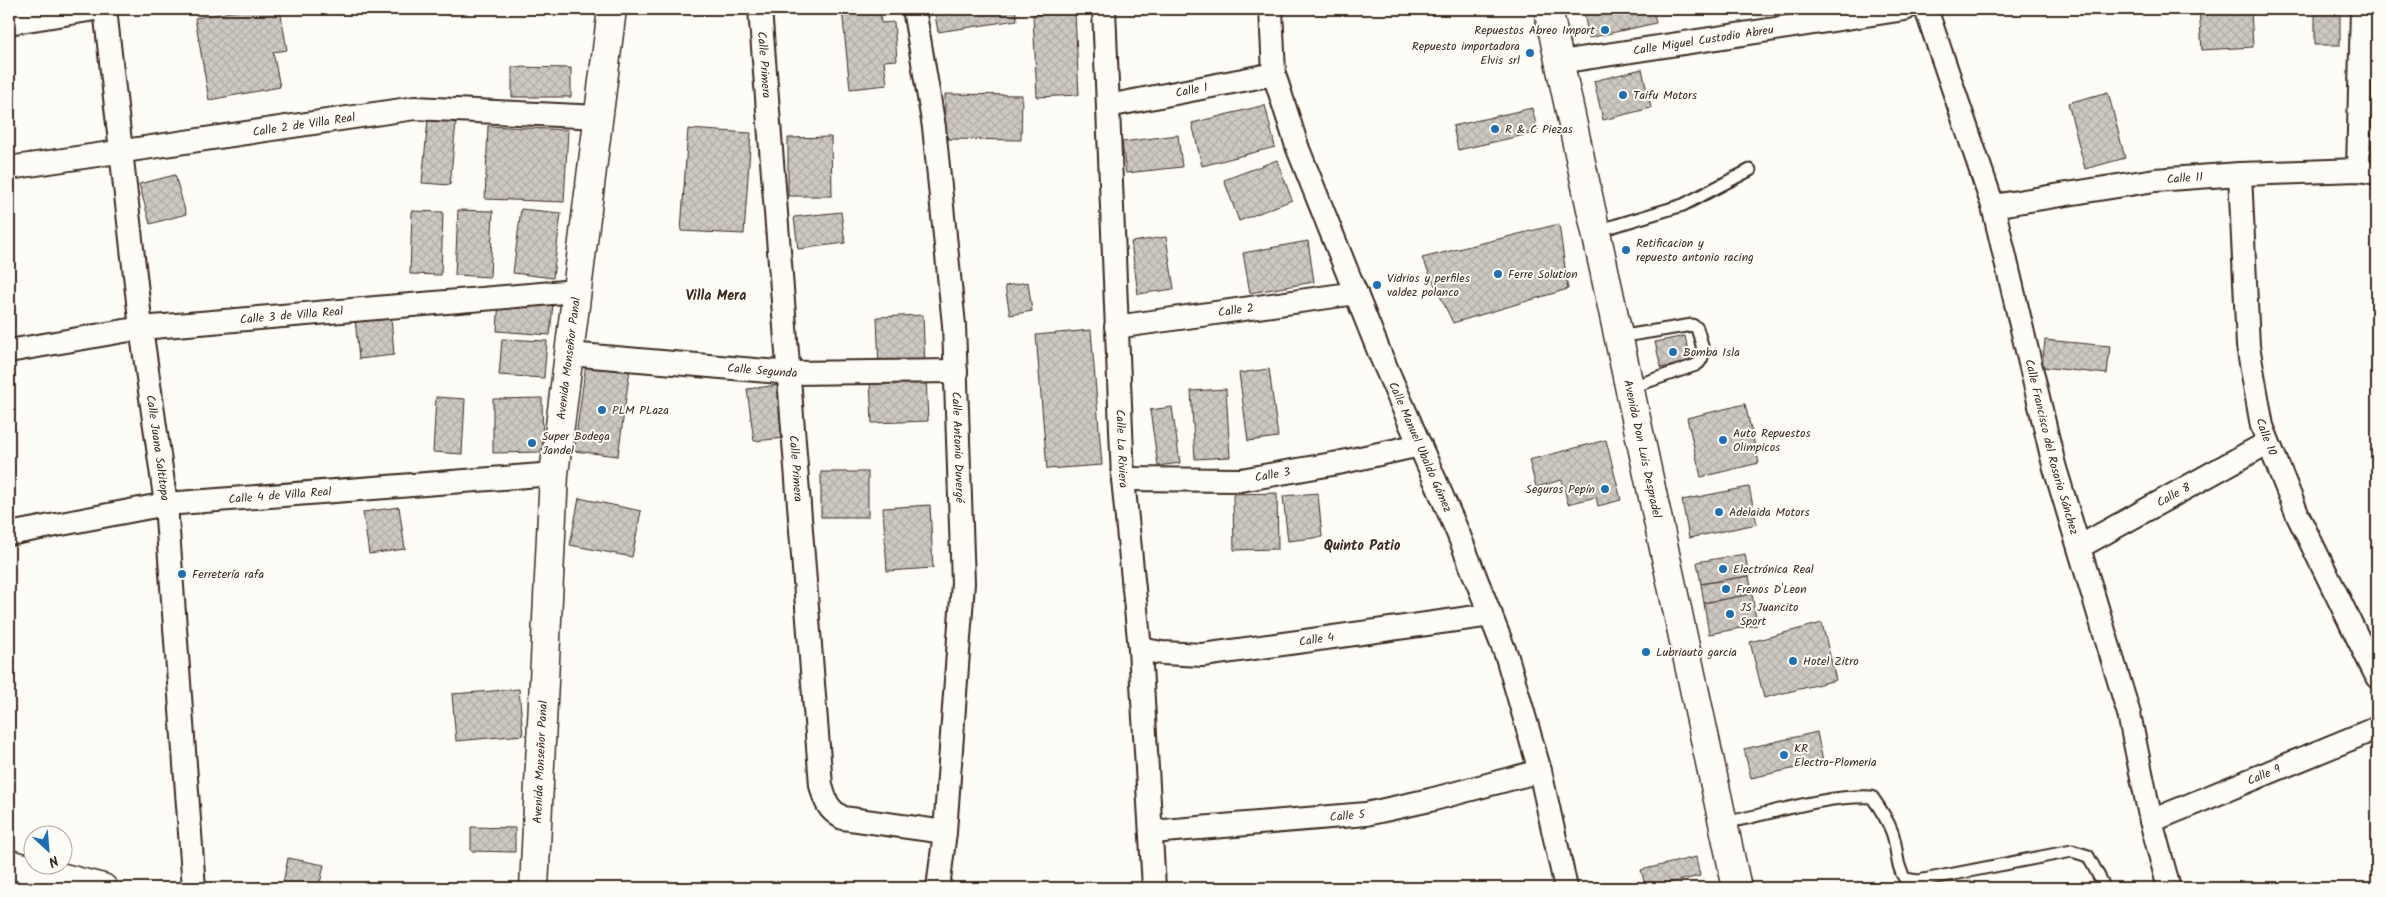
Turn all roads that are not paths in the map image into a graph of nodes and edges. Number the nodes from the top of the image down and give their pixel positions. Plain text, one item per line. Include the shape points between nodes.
1 (95, 9) edge
2 (105, 9) edge
3 (612, 9) edge
4 (760, 9) edge
5 (914, 9) edge
6 (1104, 9) edge
7 (1271, 9) edge
8 (1548, 9) edge
9 (1905, 9) edge
10 (1926, 9) edge
11 (2362, 9) edge
12 (9, 23) edge
13 (1560, 62) junction
14 (1274, 74) junction
15 (1108, 106) junction
16 (599, 117) junction
17 (121, 152) junction
18 (9, 168) edge
19 (1750, 170) dead end
20 (2368, 172) edge
21 (2240, 174) junction
22 (1993, 206) junction
23 (1597, 231) junction
24 (576, 291) junction
25 (1356, 293) junction
26 (1116, 327) junction
27 (141, 328) junction
28 (1618, 337) junction
29 (9, 352) edge
30 (569, 354) junction
31 (956, 371) junction
32 (790, 373) junction
33 (1629, 388) junction
34 (2268, 444) junction
35 (1420, 445) junction
36 (554, 474) junction
37 (1123, 479) junction
38 (166, 504) junction
39 (9, 534) edge
40 (2078, 547) junction
41 (1491, 615) junction
42 (1140, 649) junction
43 (2377, 677) edge
44 (2377, 728) edge
45 (1540, 771) junction
46 (2151, 821) junction
47 (1723, 823) junction
48 (945, 832) junction
49 (1152, 832) junction
50 (9, 864) edge
51 (1905, 883) edge
52 (103, 888) edge
53 (194, 888) edge
54 (534, 888) edge
55 (938, 888) edge
56 (1154, 888) edge
57 (1566, 888) edge
58 (1737, 888) edge
59 (2101, 888) edge
60 (2169, 888) edge

1 - 12 street
2 - 17 street, Calle Juana Saltitopa
3 - 16 main road, Avenida Monseñor Panal
4 - 32 street, Calle Primera
5 - 31 street, Calle Antonio Duvergé via 934,127
6 - 15 street, Calle La Riviera
7 - 14 street, Calle Manuel Ubaldo Gómez
8 - 13 main road, Avenida Don Luis Despradel
9 - 13 street, Calle Miguel Custodio Abreu
10 - 22 street, Calle Francisco del Rosario Sánchez
11 - 20 street
13 - 23 main road, Avenida Don Luis Despradel
14 - 15 street, Calle 1
14 - 25 street, Calle Manuel Ubaldo Gómez via 1298,149
15 - 26 street, Calle La Riviera
16 - 17 street, Calle 2 de Villa Real via 415,108
16 - 24 main road, Avenida Monseñor Panal
17 - 18 street, Calle 2 de Villa Real
17 - 27 street, Calle Juana Saltitopa
19 - 23 lane via 1683,205
20 - 21 street, Calle 11
21 - 22 street, Calle 11 via 2155,180
21 - 34 street, Calle 10 via 2248,346
22 - 40 street, Calle Francisco del Rosario Sánchez via 2054,465
23 - 28 main road, Avenida Don Luis Despradel
24 - 27 street, Calle 3 de Villa Real
24 - 30 main road, Avenida Monseñor Panal
25 - 26 street, Calle 2
25 - 35 street, Calle Manuel Ubaldo Gómez
26 - 37 street, Calle La Riviera
27 - 29 street, Calle 3 de Villa Real
27 - 38 street, Calle Juana Saltitopa
28 - 33 main road, Avenida Don Luis Despradel
28 - 33 lane via 1692,325 1697,328 1704,356 1696,365
30 - 32 street, Calle Segunda
30 - 36 main road, Avenida Monseñor Panal
31 - 32 street, Calle Segunda
31 - 48 street, Calle Antonio Duvergé via 963,583
32 - 48 street, Calle Primera via 821,785 826,804 843,818
33 - 47 main road, Avenida Don Luis Despradel
34 - 40 street, Calle 8
34 - 43 street, Calle 10 via 2302,525
35 - 37 street, Calle 3 via 1241,480
35 - 41 street, Calle Manuel Ubaldo Gómez
36 - 38 street, Calle 4 de Villa Real
36 - 54 main road, Avenida Monseñor Panal
37 - 42 street, Calle La Riviera
38 - 39 street, Calle 4 de Villa Real
38 - 53 street, Calle Juana Saltitopa
40 - 46 street, Calle Francisco del Rosario Sánchez via 2128,714
41 - 42 street, Calle 4 via 1203,655 1162,654
41 - 45 street, Calle Manuel Ubaldo Gómez via 1507,657
42 - 49 street, Calle La Riviera
44 - 46 street, Calle 9
45 - 49 street, Calle 5 via 1366,814
45 - 57 street, Calle Manuel Ubaldo Gómez
46 - 60 street, Calle Francisco del Rosario Sánchez
47 - 51 lane via 1827,800 1872,797 1893,834 1896,860
47 - 58 main road, Avenida Don Luis Despradel
48 - 55 street, Calle Antonio Duvergé
49 - 56 street, Calle La Riviera
50 - 52 main road
51 - 59 lane via 2072,851 2088,856 2102,882

